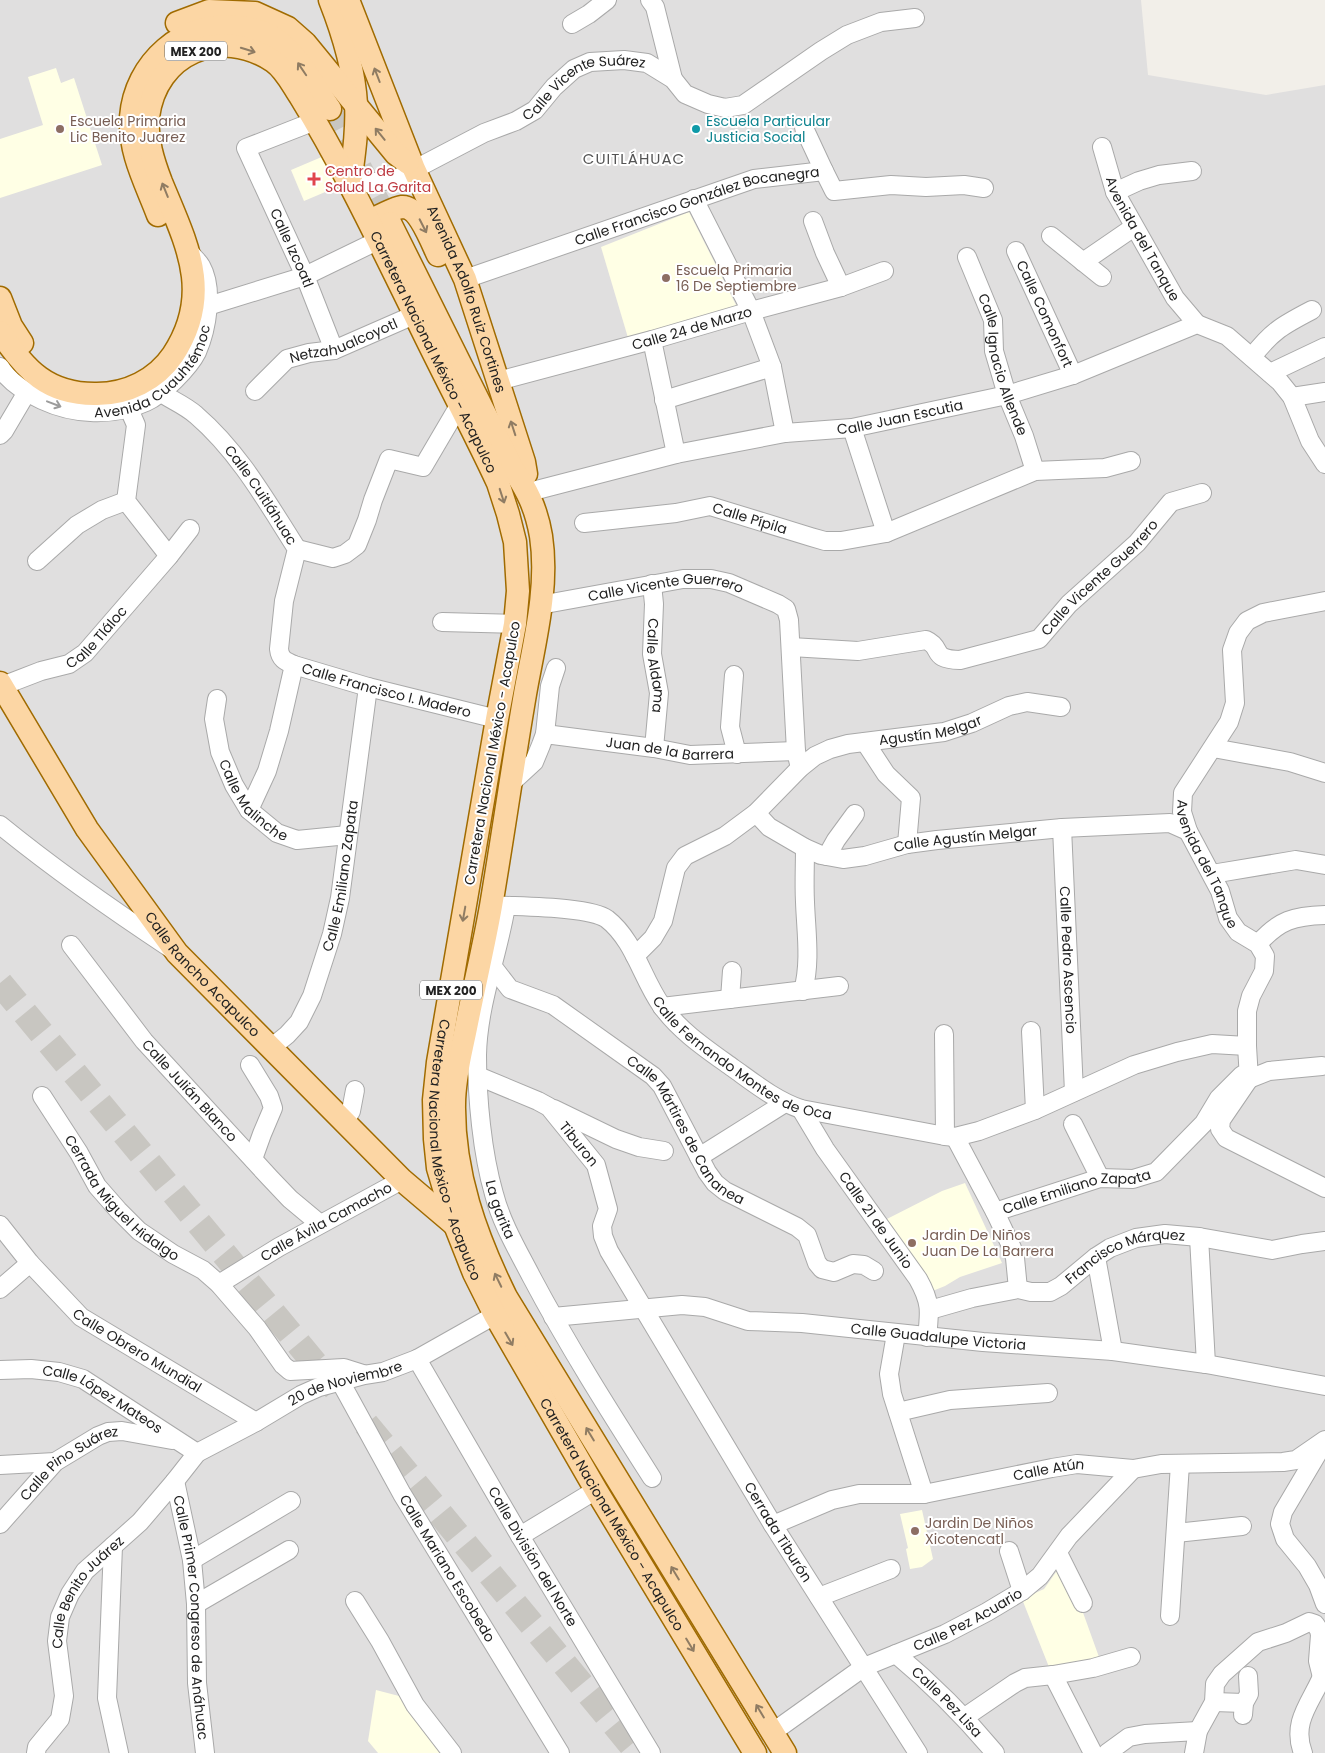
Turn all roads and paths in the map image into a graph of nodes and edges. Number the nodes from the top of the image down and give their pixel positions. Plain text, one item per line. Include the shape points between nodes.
1 (330, 0) edge
2 (348, 0) edge
3 (607, 0) edge
4 (650, 0) edge
5 (916, 18) dead end
6 (339, 22) junction
7 (572, 24) dead end
8 (305, 42) junction
9 (673, 79) junction
10 (356, 104) junction
11 (322, 115) junction
12 (804, 128) dead end
13 (1102, 147) dead end
14 (414, 169) junction
15 (824, 171) junction
16 (1192, 171) dead end
17 (350, 185) junction
18 (984, 188) dead end
19 (1114, 192) junction
20 (694, 199) junction
21 (155, 207) junction
22 (814, 220) dead end
23 (379, 228) junction
24 (1134, 228) junction
25 (1051, 236) dead end
26 (1016, 251) dead end
27 (189, 252) junction
28 (967, 257) dead end
29 (1083, 262) junction
30 (884, 271) dead end
31 (304, 276) junction
32 (1102, 277) dead end
33 (465, 279) junction
34 (841, 287) junction
35 (0, 298) edge
36 (208, 306) junction
37 (1312, 310) dead end
38 (751, 311) junction
39 (414, 315) junction
40 (1197, 324) junction
41 (0, 332) edge
42 (652, 340) junction
43 (1325, 347) edge
44 (334, 350) junction
45 (1252, 357) junction
46 (0, 367) edge
47 (772, 367) junction
48 (1270, 373) junction
49 (1073, 375) junction
50 (498, 380) junction
51 (254, 390) dead end
52 (27, 392) junction
53 (1325, 392) edge
54 (161, 393) junction
55 (1007, 395) junction
56 (1292, 396) junction
57 (664, 400) junction
58 (460, 404) junction
59 (129, 409) junction
60 (852, 428) junction
61 (785, 433) junction
62 (0, 435) edge
63 (676, 454) junction
64 (1131, 461) dead end
65 (1325, 464) edge
66 (1035, 471) junction
67 (529, 492) junction
68 (1202, 493) dead end
69 (126, 501) junction
70 (584, 523) dead end
71 (190, 529) dead end
72 (886, 534) junction
73 (297, 549) junction
74 (170, 556) junction
75 (37, 561) dead end
76 (652, 584) junction
77 (1325, 601) edge
78 (540, 605) junction
79 (442, 622) dead end
80 (515, 624) junction
81 (791, 647) junction
82 (287, 660) junction
83 (556, 668) dead end
84 (734, 675) dead end
85 (1, 684) edge
86 (368, 687) junction
87 (217, 699) dead end
88 (1061, 707) dead end
89 (497, 719) junction
90 (545, 734) junction
91 (866, 742) junction
92 (654, 748) junction
93 (1212, 748) junction
94 (737, 754) junction
95 (798, 759) junction
96 (1325, 773) edge
97 (509, 785) junction
98 (248, 810) junction
99 (756, 813) junction
100 (855, 814) dead end
101 (0, 825) edge
102 (1062, 828) junction
103 (1188, 831) junction
104 (348, 835) junction
105 (907, 844) junction
106 (805, 848) junction
107 (828, 856) junction
108 (1325, 865) edge
109 (1212, 874) junction
110 (498, 906) junction
111 (1325, 915) edge
112 (1258, 944) junction
113 (71, 945) dead end
114 (177, 953) junction
115 (635, 956) junction
116 (493, 966) junction
117 (732, 971) dead end
118 (839, 986) dead end
119 (803, 991) junction
120 (730, 999) junction
121 (662, 1007) junction
122 (1031, 1031) dead end
123 (944, 1034) dead end
124 (272, 1046) junction
125 (1247, 1046) junction
126 (250, 1065) dead end
127 (1322, 1066) dead end
128 (1249, 1073) junction
129 (478, 1076) junction
130 (355, 1090) dead end
131 (1074, 1092) junction
132 (42, 1096) dead end
133 (793, 1106) junction
134 (549, 1107) junction
135 (1034, 1110) junction
136 (345, 1121) junction
137 (1073, 1124) dead end
138 (950, 1136) junction
139 (664, 1151) dead end
140 (699, 1157) junction
141 (253, 1159) junction
142 (438, 1168) junction
143 (1100, 1178) junction
144 (402, 1180) junction
145 (1325, 1188) edge
146 (995, 1212) junction
147 (320, 1224) junction
148 (0, 1225) edge
149 (455, 1225) junction
150 (1199, 1237) junction
151 (1325, 1241) edge
152 (1096, 1257) junction
153 (30, 1263) junction
154 (874, 1271) dead end
155 (218, 1284) junction
156 (0, 1289) edge
157 (1018, 1289) junction
158 (643, 1309) junction
159 (930, 1310) junction
160 (495, 1315) junction
161 (552, 1317) junction
162 (896, 1334) junction
163 (928, 1337) junction
164 (1113, 1351) junction
165 (418, 1359) junction
166 (1206, 1364) junction
167 (0, 1370) edge
168 (364, 1375) junction
169 (340, 1381) junction
170 (1325, 1386) edge
171 (1048, 1393) dead end
172 (898, 1412) junction
173 (256, 1422) junction
174 (180, 1441) junction
175 (1325, 1441) edge
176 (197, 1453) junction
177 (55, 1462) junction
178 (1180, 1464) junction
179 (0, 1465) edge
180 (1132, 1469) junction
181 (652, 1478) dead end
182 (176, 1481) junction
183 (596, 1490) junction
184 (924, 1494) junction
185 (291, 1501) dead end
186 (0, 1524) edge
187 (773, 1525) junction
188 (1242, 1526) dead end
189 (1176, 1533) junction
190 (520, 1536) junction
191 (113, 1546) junction
192 (289, 1550) dead end
193 (1009, 1551) dead end
194 (1058, 1553) junction
195 (192, 1560) junction
196 (891, 1569) dead end
197 (1022, 1591) junction
198 (819, 1597) junction
199 (355, 1601) dead end
200 (196, 1604) junction
201 (1082, 1604) dead end
202 (1325, 1604) edge
203 (1170, 1616) dead end
204 (896, 1654) junction
205 (1131, 1657) dead end
206 (864, 1667) junction
207 (1324, 1673) edge
208 (1053, 1675) junction
209 (1248, 1676) dead end
210 (1214, 1702) junction
211 (965, 1717) junction
212 (1198, 1731) junction
213 (773, 1732) junction
214 (36, 1753) edge
215 (119, 1753) edge
216 (205, 1753) edge
217 (452, 1753) edge
218 (560, 1753) edge
219 (651, 1753) edge
220 (755, 1753) edge
221 (785, 1753) edge
222 (918, 1753) edge
223 (995, 1753) edge
224 (1093, 1753) edge
225 (1108, 1753) edge
226 (1194, 1753) edge
227 (1304, 1753) edge

1 - 6 main road
14 -> 2 main road, Avenida Adolfo Ruiz Cortines
3 - 7 street
4 - 9 street via 656,7
5 - 9 street, Calle Vicente Suárez via 881,22 847,36 743,105 725,108 708,104 685,94
6 - 8 main road via 333,34 320,42
6 - 10 main road
8 - 10 main road
8 - 21 main road via 288,28 255,12 209,11 177,22 144,51 130,71 122,94 119,119 121,147 130,176
9 - 14 street, Calle Vicente Suárez via 647,62 590,62 574,68 536,110
14 -> 10 main road via 396,154
10 - 17 main road
11 - 17 main road, Avenida Cuauhtémoc / MEX 200
11 -> 21 main road, Avenida Cuauhtémoc / MEX 200 via 291,53 276,39 254,29 231,26 205,28 184,35 167,46 150,65 138,89 131,116 132,145
27 -> 11 main road, Avenida Cuauhtémoc / MEX 200 via 156,168 149,141 148,118 154,94 164,74 182,57 207,47 231,45 253,50 275,63
11 - 31 street, Calle Izcoatl via 246,148
12 - 15 street
13 - 19 street, Avenida del Tanque
14 - 17 street, Calle Vicente Suárez via 391,180
14 - 33 main road, Avenida Adolfo Ruiz Cortines
15 - 18 street, Calle Francisco González Bocanegra via 834,191 891,185
15 - 20 street, Calle Francisco González Bocanegra via 754,179
16 - 19 street via 1159,175
17 - 23 main road, Carretera Nacional México - Acapulco / MEX 200
19 - 24 street, Avenida del Tanque
20 - 33 street, Calle Francisco González Bocanegra
20 - 38 street
21 - 35 main road, Avenida Cuauhtémoc via 174,253 181,307 171,335 158,354 143,366 104,380 85,381 63,376 44,366 26,350 11,326
22 - 34 street
23 - 31 street
23 -> 33 main road via 402,207 411,209 448,274
23 - 39 main road, Carretera Nacional México - Acapulco / MEX 200
23 - 67 main road, Carretera Nacional México - Acapulco / MEX 200
24 - 29 street
24 - 40 street, Avenida del Tanque via 1174,298
25 - 29 street
26 - 49 street, Calle Comonfort
27 - 36 street, Avenida Cuauhtémoc via 201,266 207,284
27 - 41 main road, Avenida Cuauhtémoc via 194,309 182,342 166,365 150,379 130,388 109,394 84,394 56,388 34,375 16,358
28 - 55 street, Calle Ignacio Allende via 993,320 994,351
29 - 32 street
30 - 34 street, Calle 24 de Marzo
31 - 36 street
31 - 44 street, Calle Izcoatl
33 - 50 main road, Avenida Adolfo Ruiz Cortines
34 - 38 street, Calle 24 de Marzo
36 - 54 street, Avenida Cuauhtémoc via 206,326 196,353
37 - 45 street via 1282,325 1266,338
38 - 42 street, Calle 24 de Marzo
38 - 47 street
39 - 44 street, Netzahualcoyotl
39 - 58 main road, Carretera Nacional México - Acapulco / MEX 200
40 - 45 street via 1227,336
40 - 49 street, Calle Juan Escutia
42 - 50 street, Calle 24 de Marzo
42 - 57 street
43 - 48 street
44 - 51 street, Netzahualcoyotl via 286,359
45 - 48 street
46 - 52 street, Avenida Cuauhtémoc
47 - 57 street
47 - 61 street
48 - 56 street
49 - 55 street, Calle Juan Escutia
67 -> 50 main road, Avenida Adolfo Ruiz Cortines via 524,462
52 -> 59 street, Avenida Cuauhtémoc via 56,406 80,411 104,413
52 - 62 street
53 - 56 street
54 - 59 street, Avenida Cuauhtémoc
54 - 73 street, Calle Cuitláhuac via 195,414 223,441 253,480
55 - 60 street, Calle Juan Escutia
55 - 66 street, Calle Ignacio Allende
56 - 65 street via 1310,441
57 - 63 street
58 - 73 street via 423,466 389,459 357,545 346,554 333,558
58 -> 80 main road, Carretera Nacional México - Acapulco / MEX 200 via 498,483 508,514 515,542 518,591
59 - 69 street via 136,425
60 - 61 street, Calle Juan Escutia
60 - 72 street
61 - 63 street, Calle Juan Escutia
63 - 67 street, Calle Juan Escutia
64 - 66 street, Calle Pípila via 1105,468
66 - 72 street, Calle Pípila
67 - 78 main road, Carretera Nacional México - Acapulco / MEX 200 via 541,536
68 - 81 street, Calle Vicente Guerrero via 1171,502 1137,543 1069,604 1039,639 960,660 938,656 932,643 926,640 858,651
69 - 74 street
69 - 75 street via 102,510 77,526
70 - 72 street, Calle Pípila via 710,506 825,541 841,542
71 - 74 street, Calle Tláloc
73 - 82 street, Calle Cuitláhuac via 284,601 279,649
74 - 85 street, Calle Tláloc via 85,653 69,664
76 - 78 street, Calle Vicente Guerrero
76 - 81 street, Calle Vicente Guerrero via 710,579 729,583 778,604 786,609
76 - 92 street, Calle Aldama via 652,654 659,693
77 - 93 street, Avenida del Tanque via 1263,613 1247,621 1232,650 1235,703 1229,722
78 - 97 main road, Carretera Nacional México - Acapulco / MEX 200
79 - 80 street
80 - 89 main road, Carretera Nacional México - Acapulco / MEX 200
81 - 95 street
82 - 86 street, Calle Francisco I. Madero
82 - 98 street, Calle Cuitláhuac via 279,731 267,770
83 - 90 street via 550,686
84 - 94 street via 730,727
85 - 114 main road, Calle Rancho Acapulco via 87,829
86 - 89 street, Calle Francisco I. Madero
86 - 104 street, Calle Emiliano Zapata
87 - 98 street, Calle Malinche via 214,719 220,752
88 - 91 street, Agustín Melgar via 1027,702 944,732
89 -> 142 main road, Carretera Nacional México - Acapulco / MEX 200 via 438,1062 434,1100
90 - 92 street, Juan de la Barrera
90 - 97 street via 534,762
91 - 95 street, Agustín Melgar
91 - 105 street via 886,774 911,798
92 - 94 street, Juan de la Barrera via 690,755
93 - 96 street via 1290,762
93 - 103 street, Avenida del Tanque via 1183,793 1182,812
94 - 95 street, Juan de la Barrera
95 - 99 street
97 - 110 main road, Carretera Nacional México - Acapulco / MEX 200
98 - 104 street, Calle Malinche via 277,833 297,840
99 - 106 street, Calle Agustín Melgar via 769,826
99 - 115 street via 725,836 685,856 676,868 663,920 653,938
100 - 107 street
101 - 114 street via 115,912
102 - 103 street, Calle Agustín Melgar via 1170,823
102 - 105 street, Calle Agustín Melgar
102 - 131 street, Calle Pedro Ascencio
103 - 109 street, Avenida del Tanque
104 - 124 street, Calle Emiliano Zapata via 332,934 312,996 299,1022
105 - 107 street, Calle Agustín Melgar via 865,856
106 - 107 street, Calle Agustín Melgar
106 - 119 street via 807,959
108 - 109 street via 1296,860
109 - 112 street, Avenida del Tanque via 1228,918 1238,932
110 - 115 street, Calle Fernando Montes de Oca via 586,911 606,919
110 - 116 street, La garita
213 -> 110 main road, Carretera Nacional México - Acapulco / MEX 200 via 506,1297 475,1226 456,1145 454,1103 458,1067
111 - 112 street via 1285,921 1269,931
112 - 125 street via 1265,956 1264,971 1247,1011
113 - 141 street, Calle Julián Blanco via 144,1041
114 - 124 main road, Calle Rancho Acapulco
115 - 121 street, Calle Fernando Montes de Oca
116 - 129 street, La garita via 483,1007 477,1053
116 - 140 street, Calle Mártires de Cananea via 510,989 553,1005 653,1076 662,1086
117 - 120 street
118 - 119 street
119 - 120 street
120 - 121 street
121 - 133 street, Calle Fernando Montes de Oca via 710,1051 767,1092
122 - 135 street
123 - 138 street
124 - 136 main road, Calle Rancho Acapulco
125 - 128 street
125 - 131 street, Calle Fernando Montes de Oca via 1212,1044 1177,1052 1134,1065
126 - 141 street via 273,1108
127 - 128 street
128 - 143 street, Calle Emiliano Zapata via 1219,1098 1204,1123 1156,1172 1133,1179
128 - 145 street via 1221,1120 1220,1130 1226,1138
129 - 134 street, Tiburon
129 - 161 street, La garita via 494,1195
130 - 136 street via 352,1111
131 - 135 street, Calle Fernando Montes de Oca
132 - 155 street, Cerrada Miguel Hidalgo via 97,1186 118,1210 139,1231 203,1270
133 - 138 street, Calle Fernando Montes de Oca
133 - 140 street
133 - 159 street, Calle 21 de Junio via 918,1279
134 - 139 street via 616,1139
134 - 158 street, Tiburon via 596,1165 608,1209 602,1226 603,1236
135 - 138 street, Calle Fernando Montes de Oca via 979,1132
136 - 144 main road, Calle Rancho Acapulco
137 - 143 street
138 - 146 street
140 - 154 street, Calle Mártires de Cananea via 715,1183 725,1191 807,1235 822,1269 834,1272 853,1264 864,1265
141 - 147 street, Calle Julián Blanco via 290,1199
142 - 144 main road, Calle Ávila Camacho
142 - 149 main road, Carretera Nacional México - Acapulco / MEX 200
143 - 146 street, Calle Emiliano Zapata
144 - 147 street, Calle Ávila Camacho
144 - 149 main road, Calle Rancho Acapulco
146 - 157 street via 1015,1258
147 - 155 street, Calle Ávila Camacho
148 - 153 street, Calle Obrero Mundial
149 - 160 main road, Carretera Nacional México - Acapulco / MEX 200
150 - 151 street, Francisco Márquez via 1272,1250
150 - 152 street, Francisco Márquez via 1166,1234 1136,1238
150 - 166 street
152 - 157 street, Francisco Márquez via 1050,1292
152 - 164 street
153 - 156 street
153 - 173 street, Calle Obrero Mundial via 81,1317
155 - 168 street, Cerrada Miguel Hidalgo via 290,1371 344,1368
157 - 159 street, Francisco Márquez
158 - 161 street, Calle Guadalupe Victoria
158 - 162 street, Calle Guadalupe Victoria via 698,1306 748,1321 802,1323
158 - 187 street, Cerrada Tiburón
159 - 163 street, Calle 21 de Junio
160 - 165 street, 20 de Noviembre
160 -> 183 main road, Carretera Nacional México - Acapulco / MEX 200
161 - 181 street, La garita
162 - 163 street, Calle Guadalupe Victoria
162 - 172 street via 889,1374
163 - 164 street, Calle Guadalupe Victoria
164 - 166 street, Calle Guadalupe Victoria
165 - 168 street, 20 de Noviembre via 383,1372
165 - 190 street, Calle División del Norte
166 - 170 street, Calle Guadalupe Victoria
167 - 174 street, Calle López Mateos via 59,1372 83,1379
168 - 169 street, 20 de Noviembre
169 - 173 street, 20 de Noviembre via 301,1395
169 - 218 street, Calle Mariano Escobedo via 402,1494
171 - 172 street via 950,1400
172 - 184 street
173 - 176 street, 20 de Noviembre
174 - 176 street, Calle López Mateos
174 - 177 street, Calle Pino Suárez via 122,1431 108,1432
175 - 178 street, Calle Atún via 1296,1460
175 - 202 street via 1283,1512 1280,1524 1285,1539 1308,1566
176 - 182 street, Calle Benito Juárez
177 - 179 street
177 - 186 street, Calle Pino Suárez
178 - 180 street, Calle Atún
178 - 189 street
180 - 184 street, Calle Atún via 1077,1464
180 - 194 street, Calle Pez Acuario via 1069,1536
182 - 191 street, Calle Benito Juárez via 140,1522
182 - 195 street, Calle Primer Congreso de Anáhuac
183 - 190 street
183 -> 220 main road, Carretera Nacional México - Acapulco / MEX 200
184 - 187 street, Calle Atún via 859,1494 832,1500
185 - 195 street
187 - 198 street, Cerrada Tiburón
188 - 189 street
189 - 203 street
190 - 219 street, Calle División del Norte
191 - 214 street, Calle Benito Juárez via 85,1571 60,1617 57,1641 64,1696 60,1719 37,1747
191 - 215 street via 107,1698
192 - 200 street
193 - 197 street
194 - 197 street, Calle Pez Acuario via 1040,1576
194 - 201 street
195 - 200 street, Calle Primer Congreso de Anáhuac
196 - 198 street
197 - 204 street, Calle Pez Acuario via 945,1634
198 - 206 street, Cerrada Tiburón
199 - 217 street via 415,1704
200 - 216 street, Calle Primer Congreso de Anáhuac via 197,1683
204 - 206 street, Calle Pez Acuario
204 - 211 street, Calle Pez Lisa
205 - 208 street
206 - 213 street, Calle Pez Acuario
206 - 222 street, Cerrada Tiburón
207 - 210 street via 1318,1660 1319,1630 1309,1622 1258,1642 1248,1650 1215,1684
207 - 227 street via 1302,1716 1299,1733
208 - 211 street via 1025,1678
208 - 224 street
209 - 210 street via 1249,1694 1244,1709
210 - 212 street
211 - 223 street, Calle Pez Lisa
212 - 225 street via 1129,1737
212 - 226 street
213 - 221 main road, Carretera Nacional México - Acapulco / MEX 200

